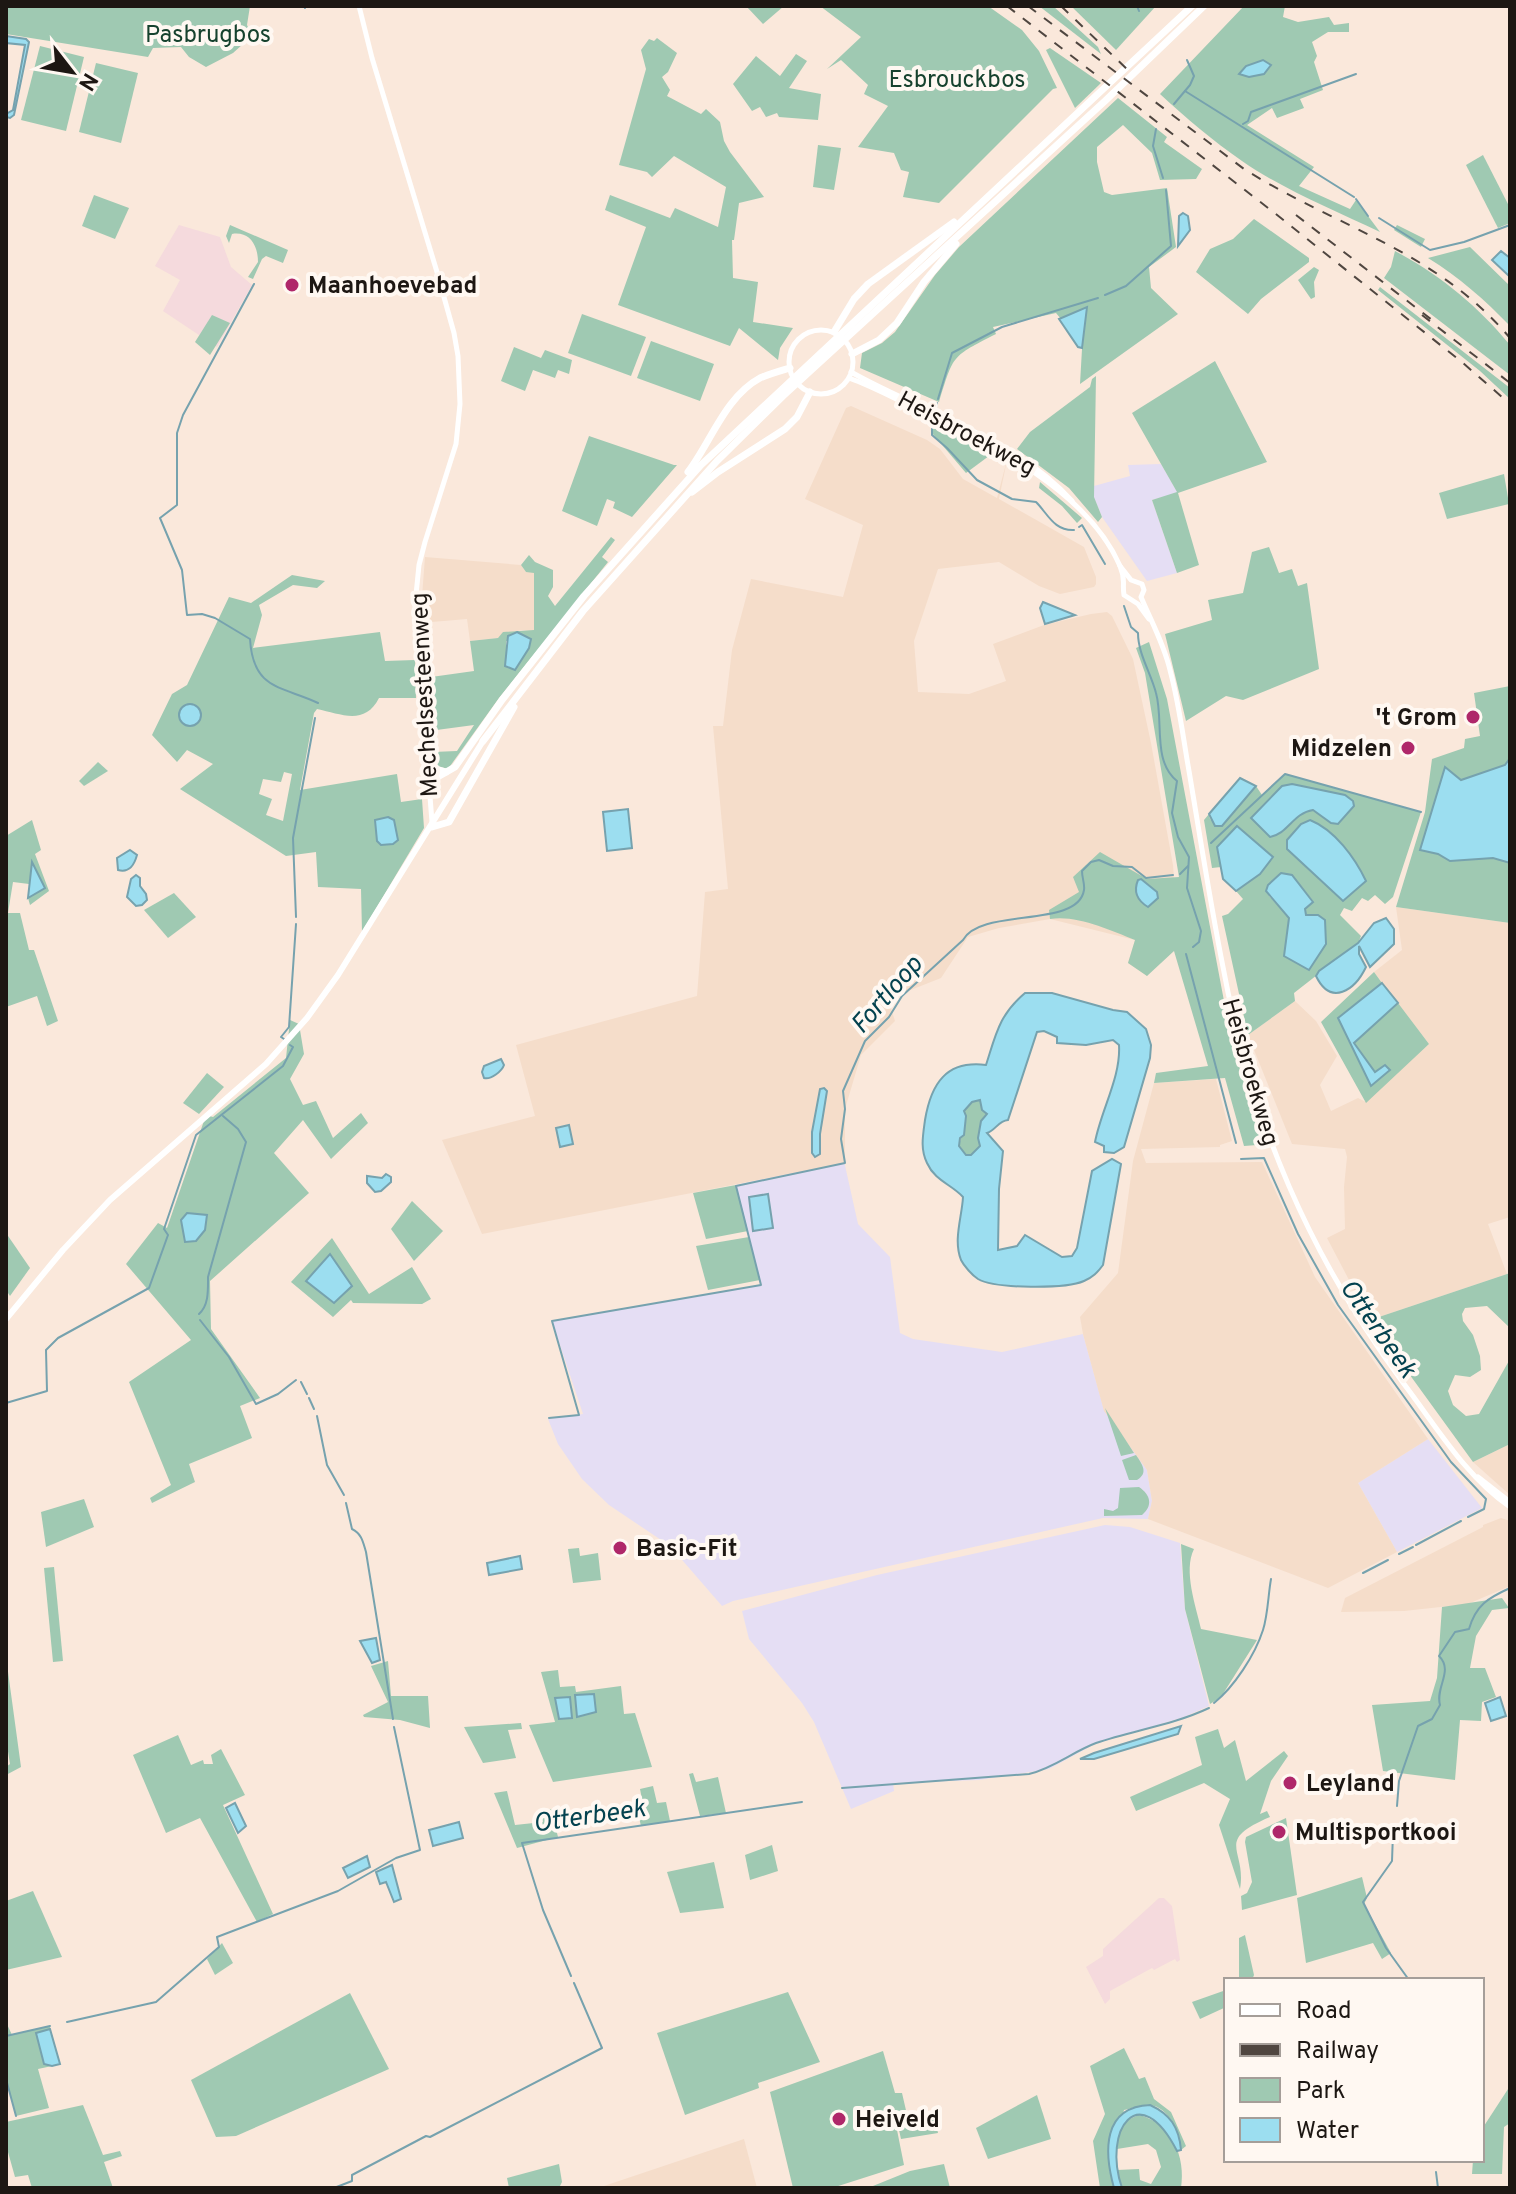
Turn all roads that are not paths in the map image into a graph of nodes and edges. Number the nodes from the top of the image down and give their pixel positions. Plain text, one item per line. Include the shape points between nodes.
1 (359, 6) edge
2 (1192, 6) edge
3 (1204, 6) edge
4 (1102, 98) junction
5 (967, 216) junction
6 (966, 229) junction
7 (834, 332) junction
8 (852, 354) junction
9 (790, 368) junction
10 (850, 375) junction
11 (810, 392) junction
12 (781, 393) junction
13 (679, 488) junction
14 (680, 500) junction
15 (1128, 582) junction
16 (1141, 597) junction
17 (1133, 600) junction
18 (1150, 621) junction
19 (534, 660) junction
20 (528, 683) junction
21 (483, 741) junction
22 (425, 761) junction
23 (448, 772) junction
24 (427, 783) junction
25 (432, 827) joint
26 (6, 1319) edge
27 (1510, 1505) edge

1 - 22 main road, Mechelsesteenweg via 458,356 456,444 416,585
2 - 4 highway
3 - 4 highway
4 - 5 highway
4 - 6 highway
5 - 7 highway via 868,284
5 - 12 highway
6 - 8 highway via 897,323
6 - 12 highway
7 - 8 main road
7 - 9 main road via 815,330 800,337
8 - 10 main road
9 - 11 main road via 797,383
9 - 13 highway via 761,378 740,395
10 - 11 main road via 829,393
10 - 15 main road, Heisbroekweg via 1022,464 1075,505 1103,538
11 - 14 highway via 785,429
12 - 13 highway
12 - 14 highway
13 - 19 highway
14 - 20 highway
15 - 16 main road, Heisbroekweg via 1142,584
15 - 17 main road, Heisbroekweg via 1124,595
16 - 17 main road
16 - 18 main road, Heisbroekweg
17 - 18 main road, Heisbroekweg
18 - 27 main road, Heisbroekweg via 1170,668 1223,968 1272,1150 1307,1229 1392,1368 1474,1474
19 - 21 highway
19 - 23 highway
20 - 21 highway
20 - 25 highway via 449,822
21 - 26 main road via 338,975 280,1049 110,1200
22 - 23 highway
22 - 24 main road, Mechelsesteenweg
23 - 24 highway
24 - 25 main road, Mechelsesteenweg

